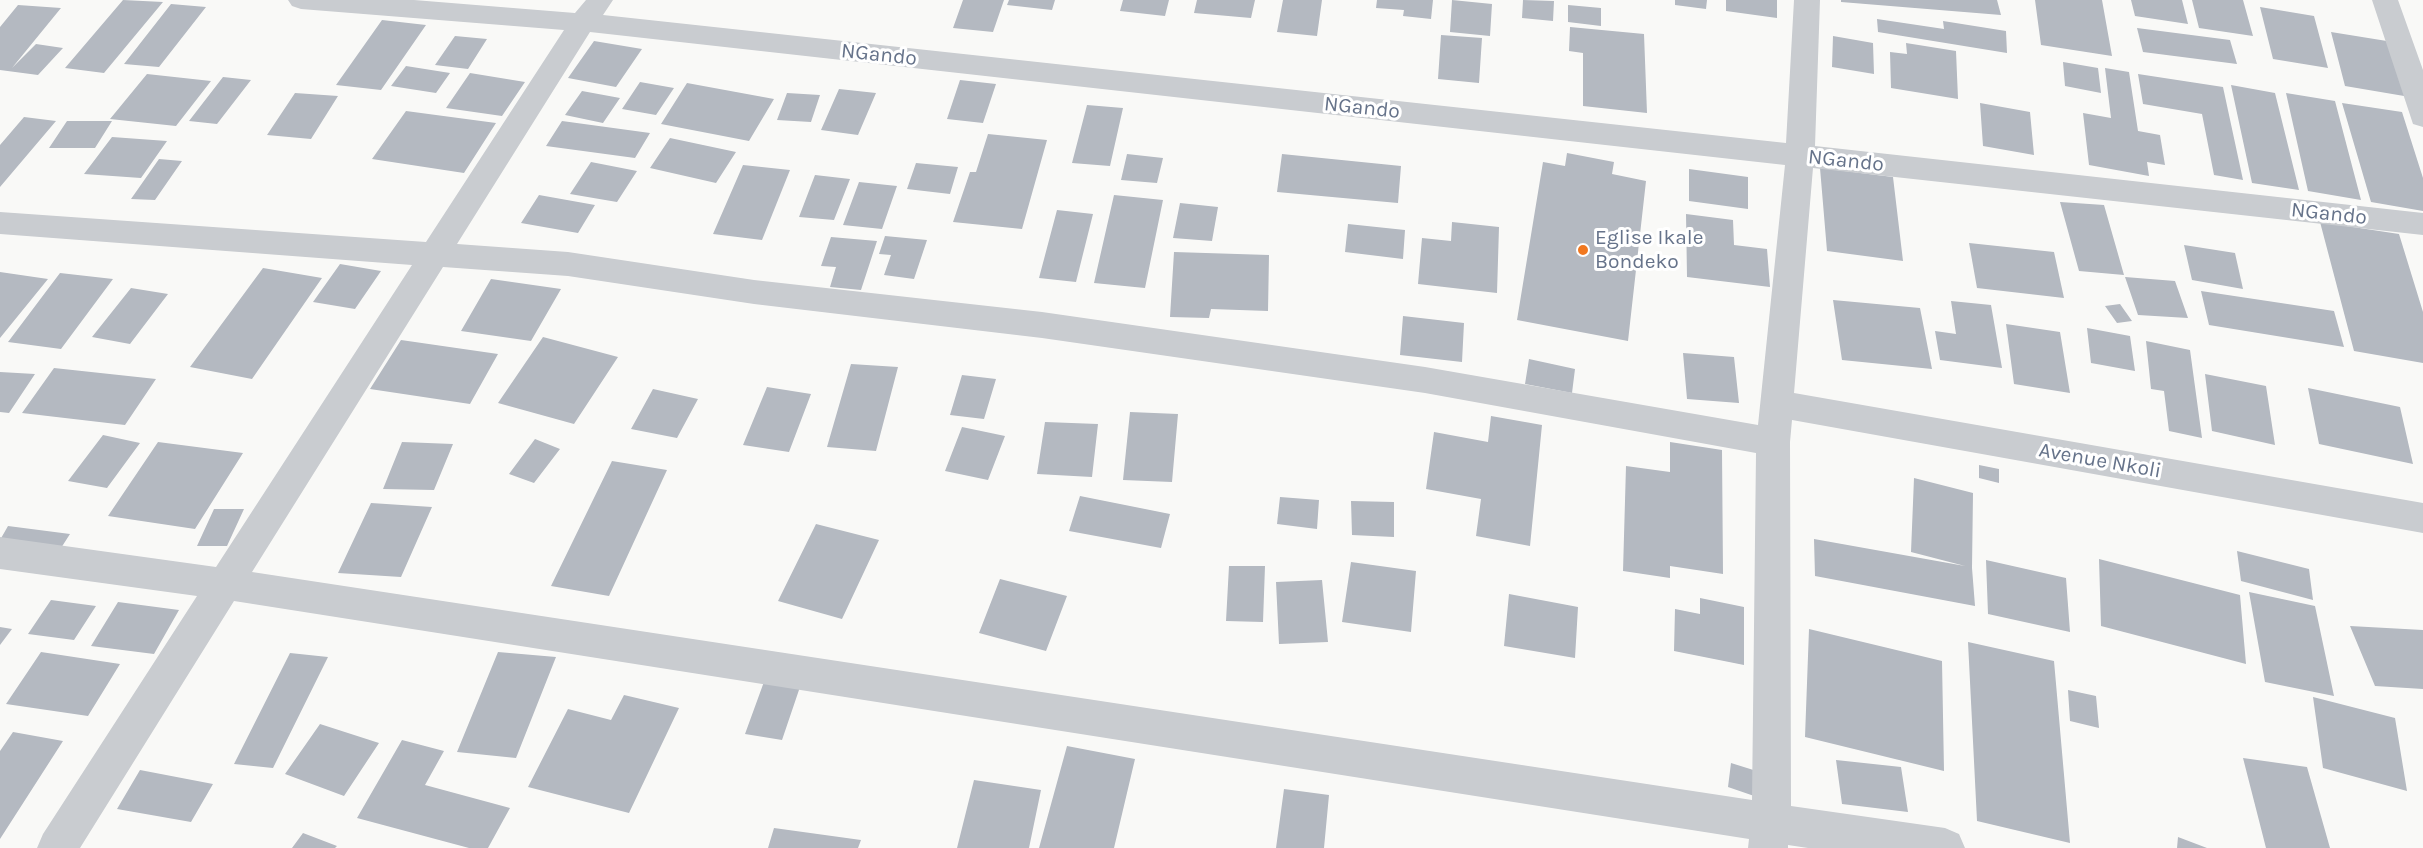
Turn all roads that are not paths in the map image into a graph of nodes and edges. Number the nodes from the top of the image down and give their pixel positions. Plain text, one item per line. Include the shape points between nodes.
1 (301, 0) edge
2 (1807, 0) edge
3 (2385, 0) edge
4 (591, 11) edge
5 (2423, 117) edge
6 (1800, 156) junction
7 (0, 223) edge
8 (2423, 224) edge
9 (434, 254) junction
10 (1777, 404) junction
11 (1773, 442) junction
12 (2423, 518) edge
13 (0, 553) edge
14 (226, 584) junction
15 (1769, 836) edge
16 (57, 848) edge
17 (1945, 848) edge

1 - 4 street, NGando
2 - 6 street
3 - 5 street
4 - 6 street, NGando
4 - 9 street
6 - 8 street, NGando
6 - 10 street
7 - 9 street
9 - 11 street via 568,264 753,291 1042,325 1425,380
9 - 14 street
10 - 11 street
10 - 12 street, Avenue Nkoli
11 - 15 street
13 - 14 street
14 - 15 street
14 - 16 street
15 - 17 street

